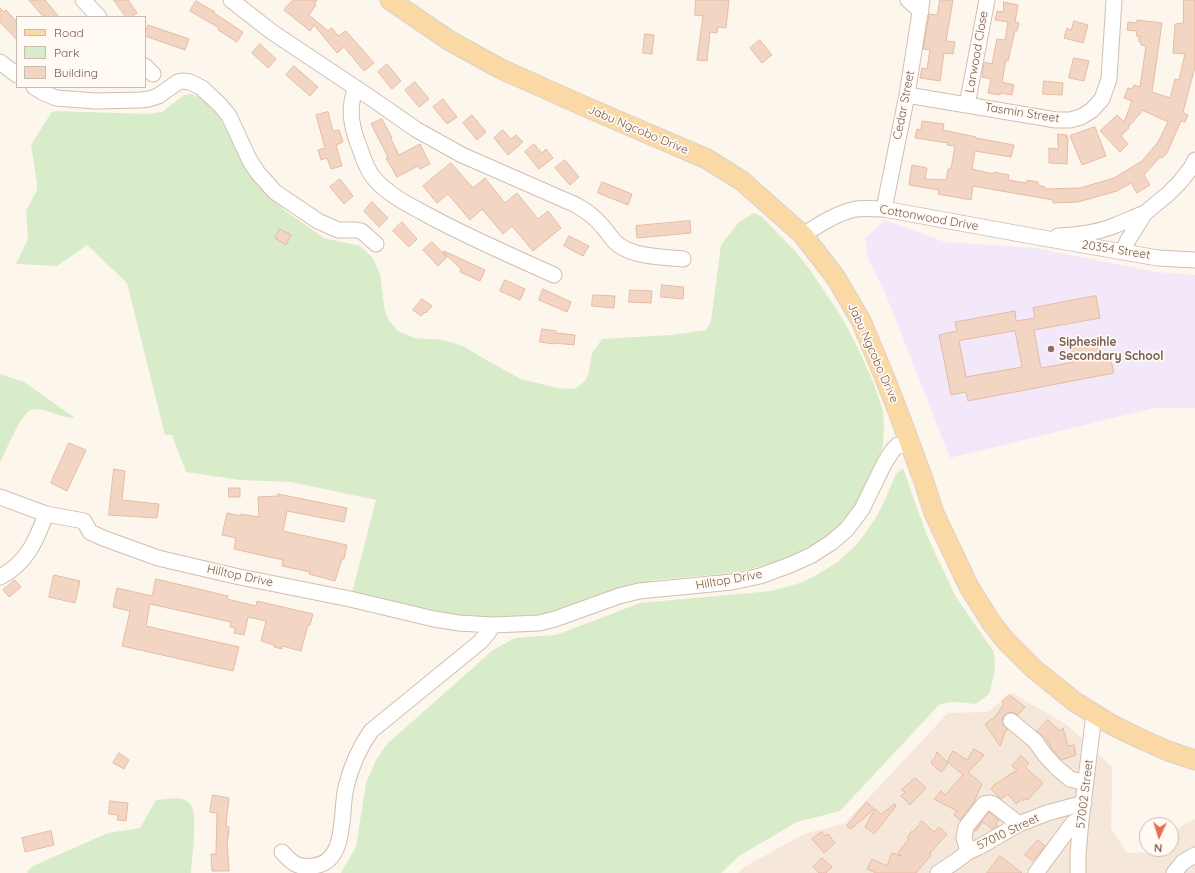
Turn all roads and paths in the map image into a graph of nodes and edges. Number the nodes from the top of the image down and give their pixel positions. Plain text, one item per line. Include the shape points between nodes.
1 (83, 0) edge
2 (231, 0) edge
3 (390, 0) edge
4 (908, 0) edge
5 (987, 0) edge
6 (1114, 0) edge
7 (921, 6) edge
8 (98, 16) edge
9 (0, 62) edge
10 (16, 74) edge
11 (36, 88) edge
12 (356, 88) junction
13 (907, 95) junction
14 (967, 105) junction
15 (1195, 160) edge
16 (884, 209) junction
17 (1145, 214) junction
18 (803, 235) junction
19 (1037, 237) junction
20 (376, 244) dead end
21 (1123, 251) junction
22 (683, 259) dead end
23 (1195, 260) edge
24 (554, 275) dead end
25 (911, 447) junction
26 (0, 497) edge
27 (46, 514) junction
28 (0, 577) edge
29 (493, 625) junction
30 (1094, 714) junction
31 (1011, 721) dead end
32 (1195, 760) edge
33 (1086, 783) junction
34 (1084, 803) junction
35 (1081, 820) junction
36 (1018, 824) junction
37 (974, 849) junction
38 (282, 852) dead end
39 (1195, 855) edge
40 (938, 873) edge
41 (958, 873) edge
42 (1036, 873) edge
43 (1078, 873) edge
44 (1174, 873) edge

1 - 8 street
2 - 12 street via 272,32
3 - 18 main road, Jabu Ngcobo Drive via 450,41 500,69 707,159 742,181
4 - 7 street
5 - 14 street, Larwood Close
6 - 14 street, Tasmin Street via 1109,80 1102,99 1092,110 1081,117 1056,120
7 - 13 street, Cedar Street
9 - 10 street
11 - 20 street via 56,98 95,101 140,100 158,96 178,82 190,82 202,88 229,116 250,161 276,192 318,221 338,230 360,231
12 - 22 street via 417,130 462,155 576,205 592,215 611,238 628,251
12 - 24 street via 351,101 352,121 367,167 382,186 400,200 470,237
13 - 14 street, Tasmin Street
13 - 16 street, Cedar Street
15 - 17 street via 1180,182
16 - 18 street, Cottonwood Drive via 856,209 838,215
16 - 19 street, Cottonwood Drive
17 - 19 street via 1106,229
17 - 21 street
18 - 25 main road, Jabu Ngcobo Drive via 836,278 861,322
19 - 21 street, 20354 Street
21 - 23 street, 20354 Street via 1158,258
25 - 29 street, Hilltop Drive via 898,445 892,451 862,509 847,529 812,555 790,565 760,576 732,582 639,591 539,623
25 - 30 main road, Jabu Ngcobo Drive via 934,513 969,587 987,616 1005,640 1034,669
26 - 27 street, Hilltop Drive
27 - 28 street via 36,540 19,564
27 - 29 street, Hilltop Drive via 84,521 90,532 158,558 459,623
29 - 38 street via 480,642 371,731 353,766 346,788 341,835 334,853 328,860 315,866 300,866 291,862
30 - 32 main road, Jabu Ngcobo Drive via 1141,739
30 - 33 street, 57002 Street
31 - 33 street via 1035,741 1056,768 1070,779
33 - 34 street, 57002 Street
34 - 35 street, 57002 Street
34 - 36 street, 57010 Street
35 - 42 street via 1072,823
35 - 43 street, 57002 Street
36 - 37 street, 57010 Street
36 - 37 street via 993,804 984,804 966,827 964,838
37 - 40 street, 57010 Street
37 - 41 street via 972,857
39 - 44 street via 1183,862

